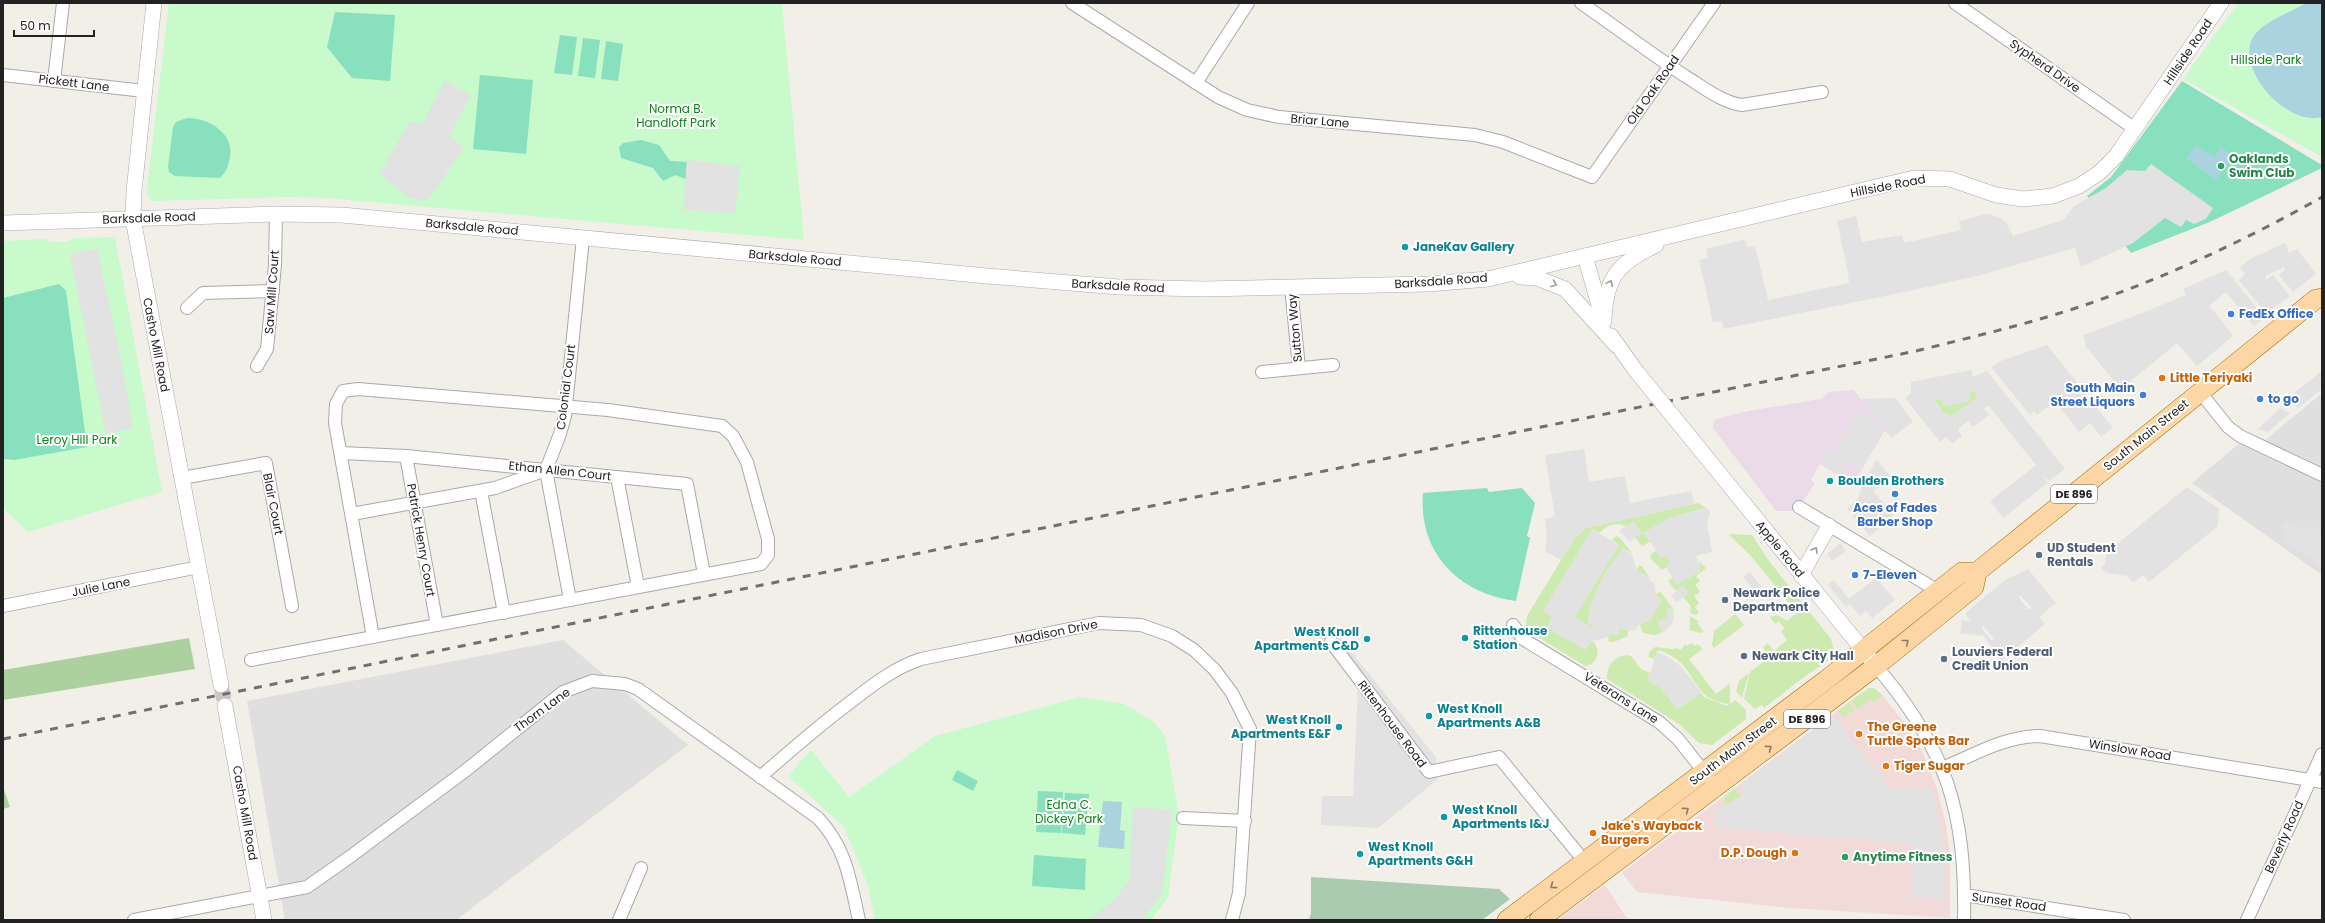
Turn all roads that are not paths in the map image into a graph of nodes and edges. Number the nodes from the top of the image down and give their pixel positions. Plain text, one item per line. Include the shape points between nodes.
1 (63, 3) edge
2 (154, 3) edge
3 (1072, 3) edge
4 (1248, 3) edge
5 (1581, 3) edge
6 (1714, 3) edge
7 (1955, 3) edge
8 (2217, 5) edge
9 (1670, 66) junction
10 (3, 74) edge
11 (54, 81) junction
12 (1196, 83) junction
13 (144, 91) junction
14 (1822, 92) dead end
15 (2135, 129) junction
16 (1592, 177) joint
17 (276, 214) junction
18 (133, 219) junction
19 (3, 223) edge
20 (1681, 233) junction
21 (582, 238) junction
22 (1585, 256) junction
23 (1488, 279) junction
24 (1291, 287) junction
25 (273, 291) junction
26 (2320, 294) edge
27 (187, 308) dead end
28 (1604, 321) junction
29 (1616, 345) junction
30 (1333, 365) dead end
31 (257, 366) dead end
32 (1299, 368) junction
33 (1262, 372) dead end
34 (2200, 392) junction
35 (566, 406) junction
36 (342, 453) junction
37 (406, 456) junction
38 (546, 470) junction
39 (2322, 474) edge
40 (617, 477) junction
41 (182, 478) junction
42 (481, 491) junction
43 (414, 503) junction
44 (1799, 507) dead end
45 (352, 514) junction
46 (1829, 526) junction
47 (199, 567) junction
48 (1977, 572) junction
49 (704, 574) junction
50 (1801, 575) junction
51 (638, 587) junction
52 (1938, 591) junction
53 (570, 600) junction
54 (3, 606) edge
55 (292, 606) dead end
56 (504, 613) junction
57 (1513, 624) dead end
58 (437, 625) junction
59 (373, 637) junction
60 (1331, 642) dead end
61 (1863, 651) junction
62 (251, 660) dead end
63 (1876, 666) junction
64 (221, 685) tunnel mouth
65 (225, 706) tunnel mouth
66 (2322, 754) edge
67 (1942, 768) junction
68 (1704, 772) junction
69 (760, 777) junction
70 (2316, 781) edge
71 (1716, 788) junction
72 (1183, 818) dead end
73 (1245, 821) junction
74 (1605, 847) junction
75 (1585, 862) junction
76 (641, 868) dead end
77 (1601, 873) junction
78 (1579, 890) junction
79 (1964, 895) junction
80 (260, 896) junction
81 (181, 916) edge
82 (134, 920) edge
83 (264, 920) edge
84 (619, 920) edge
85 (859, 920) edge
86 (1232, 920) edge
87 (1507, 920) edge
88 (1539, 920) edge
89 (1964, 920) edge
90 (2124, 920) edge
91 (2247, 920) edge

1 - 11 street
2 - 13 street, Casho Mill Road
3 - 12 street, Briar Lane
4 - 12 street
5 - 9 street
6 - 9 street, Old Oak Road
7 - 15 street, Sypherd Drive
8 - 15 street, Hillside Road
9 - 14 street via 1732,104 1742,105
9 - 16 street, Old Oak Road
10 - 11 street, Pickett Lane
11 - 13 street, Pickett Lane
12 - 16 street, Briar Lane via 1233,105 1262,114 1476,135 1503,142
13 - 18 street, Casho Mill Road
15 - 20 street, Hillside Road via 2100,173 2072,190 2053,196 2009,198 1950,179 1914,178
17 - 18 street, Barksdale Road
17 - 21 street, Barksdale Road via 342,215
17 - 25 street, Saw Mill Court
18 - 19 street, Barksdale Road
18 - 41 street, Casho Mill Road
20 - 22 street, Hillside Road
28 -> 20 street via 1606,294 1616,271 1626,261
21 - 24 street, Barksdale Road via 1071,284 1180,288
21 - 35 street, Colonial Court
22 - 23 street, Barksdale Road
22 - 28 street, Apple Road
23 - 24 street, Barksdale Road
23 -> 29 street via 1537,278 1565,289
24 - 32 street, Sutton Way
25 - 27 street via 203,293
25 - 31 street, Saw Mill Court via 268,349
26 - 34 main road, South Main Street / DE 896
28 - 29 street, Apple Road
29 - 50 street, Apple Road, bridge
30 - 32 street, Sutton Way
32 - 33 street, Sutton Way
34 - 39 street via 2228,427 2240,436
34 - 48 main road, South Main Street / DE 896
35 - 36 street via 349,389 338,398 334,412
35 - 38 street, Colonial Court via 560,434
35 - 49 street via 693,420 722,426 733,436 747,462 768,539 768,555 761,564
36 - 37 street, Ethan Allen Court
36 - 45 street
37 - 38 street, Ethan Allen Court
37 - 43 street, Patrick Henry Court
38 - 40 street, Ethan Allen Court
38 - 42 street
38 - 53 street
40 - 49 street, Ethan Allen Court via 687,484
40 - 51 street
41 - 47 street, Casho Mill Road
41 - 55 street, Blair Court via 266,463
42 - 43 street
42 - 56 street
43 - 45 street
43 - 58 street, Patrick Henry Court
44 - 46 street
45 - 59 street
50 -> 46 street
46 - 52 street
47 - 54 street, Julie Lane
47 - 64 street, Casho Mill Road
48 - 52 main road, South Main Street / DE 896 via 1962,572
63 -> 48 main road, South Main Street / DE 896 via 1974,587
49 - 51 street
50 - 61 street, Apple Road
51 - 53 street
52 - 61 main road, South Main Street / DE 896
53 - 56 street
56 - 58 street
57 - 68 street, Veterans Lane via 1523,639 1659,722 1678,739
58 - 59 street
59 - 62 street
60 - 75 street, Rittenhouse Road via 1428,772 1499,757
61 - 63 street, Apple Road
61 - 68 main road, South Main Street / DE 896
63 - 67 street, Apple Road via 1916,718
71 -> 63 main road, South Main Street / DE 896
65 - 80 street, Casho Mill Road
66 - 70 street, Beverly Road
67 - 70 street, Winslow Road via 2006,740 2040,736
67 - 79 street, Apple Road via 1953,800 1960,833
68 - 71 street, Veterans Lane
68 - 74 main road, South Main Street / DE 896
69 - 73 street, Madison Drive via 812,732 884,676 902,666 921,659 1099,623 1122,624 1156,630 1172,636 1194,650 1214,669 1232,693 1250,729
69 - 80 street, Thorn Lane via 638,689 625,684 592,682 563,692 465,770 307,887
69 - 85 street, Thorn Lane via 818,818 830,831 840,847
70 - 91 street, Beverly Road
77 -> 71 main road, South Main Street / DE 896
72 - 73 street
73 - 86 street, Madison Drive via 1239,893
74 - 75 main road, South Main Street / DE 896
74 - 77 main road
75 - 78 main road
75 -> 87 main road, South Main Street / DE 896
76 - 84 street
77 - 78 main road, South Main Street / DE 896
78 - 88 main road, South Main Street / DE 896
79 - 89 street, Apple Road
79 - 90 street, Sunset Road
80 - 81 street, Thorn Lane
80 - 83 street, Casho Mill Road
81 - 82 street, Thorn Lane

